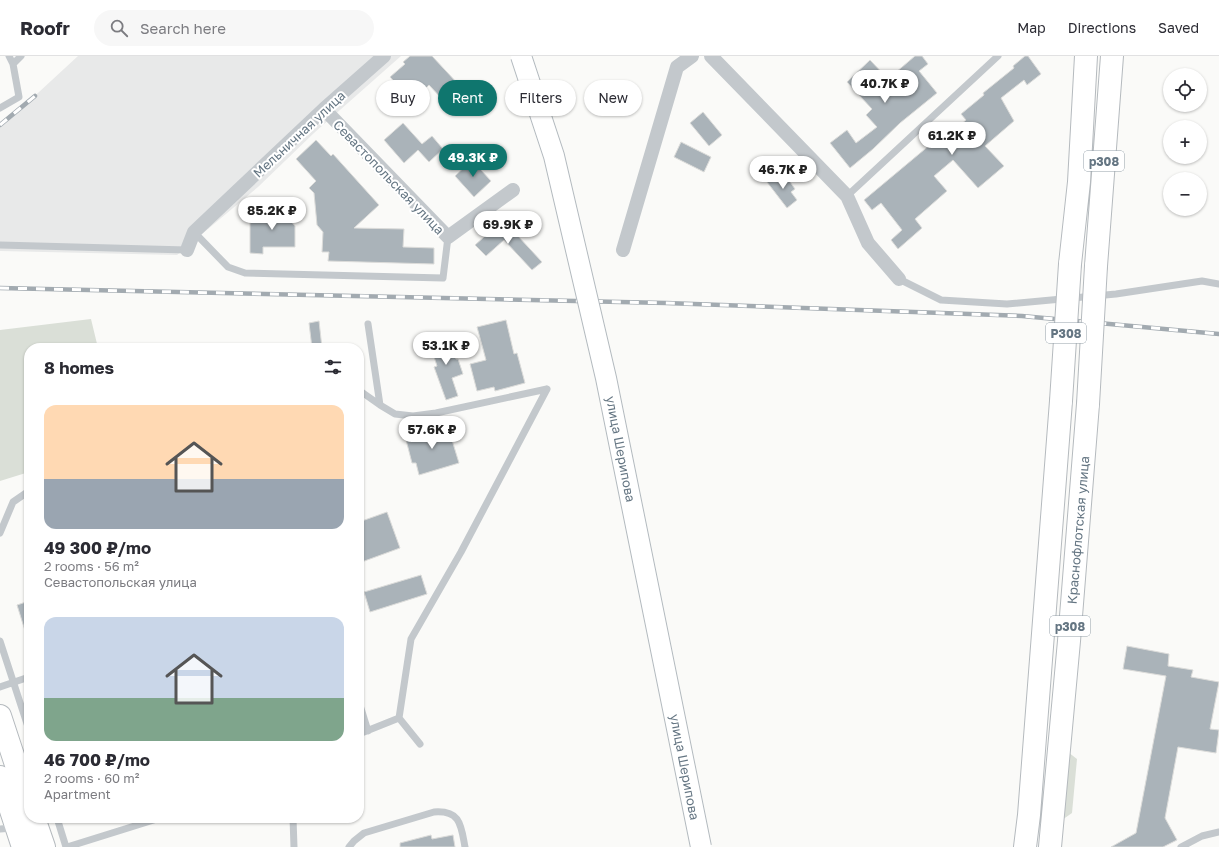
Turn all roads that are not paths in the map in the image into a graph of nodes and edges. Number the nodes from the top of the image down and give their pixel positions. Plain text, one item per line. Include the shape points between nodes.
1 (9, 56) edge
2 (21, 56) edge
3 (384, 56) edge
4 (521, 56) edge
5 (692, 56) edge
6 (711, 56) edge
7 (998, 56) edge
8 (1086, 56) edge
9 (1112, 56) edge
10 (13, 64) junction
11 (0, 108) edge
12 (324, 109) junction
13 (513, 190) dead end
14 (847, 196) junction
15 (194, 232) junction
16 (448, 238) junction
17 (0, 245) edge
18 (186, 250) joint
19 (623, 250) dead end
20 (899, 279) joint
21 (1219, 284) edge
22 (368, 324) dead end
23 (364, 394) edge
24 (380, 405) junction
25 (24, 494) edge
26 (0, 533) edge
27 (0, 641) edge
28 (24, 679) edge
29 (14, 682) junction
30 (0, 687) edge
31 (24, 714) edge
32 (0, 716) edge
33 (364, 718) edge
34 (399, 718) junction
35 (368, 731) junction
36 (364, 732) edge
37 (420, 744) dead end
38 (16, 775) edge
39 (24, 793) edge
40 (59, 823) edge
41 (144, 823) edge
42 (293, 823) edge
43 (19, 830) edge
44 (1219, 832) edge
45 (44, 847) edge
46 (66, 847) edge
47 (294, 847) edge
48 (349, 847) edge
49 (465, 847) edge
50 (701, 847) edge
51 (1025, 847) edge
52 (1050, 847) edge
53 (1182, 847) edge

1 - 10 lane
2 - 10 lane
3 - 12 street, Мельничная улица
4 - 50 main road, улица Шерипова, bridge via 554,156 606,378
5 - 19 street via 677,67
6 - 14 street
7 - 14 lane
8 - 51 main road, P308, bridge via 1079,182 1070,264
9 - 52 main road, Краснофлотская улица / p308, bridge via 1088,404
10 - 11 lane via 19,97
12 - 15 street, Мельничная улица
12 - 16 street, Севастопольская улица
13 - 16 street, Севастопольская улица
14 - 20 street via 868,243
15 - 16 lane via 228,267 245,273 443,278
15 - 18 street, Мельничная улица
17 - 18 lane
20 - 21 lane via 941,300 1006,304 1116,294 1202,281
22 - 24 lane
23 - 24 lane
24 - 34 lane via 395,414 412,416 547,389 411,639
25 - 26 lane via 13,502
27 - 29 lane
28 - 29 lane
29 - 30 lane
29 - 31 lane
32 - 38 main road
33 - 35 lane
34 - 35 lane
34 - 37 lane
35 - 36 lane
38 - 39 main road
38 - 43 main road
40 - 46 lane
41 - 46 lane
42 - 47 lane
43 - 45 main road
44 - 53 lane via 1202,836
48 - 49 lane via 364,833 444,811 458,820

